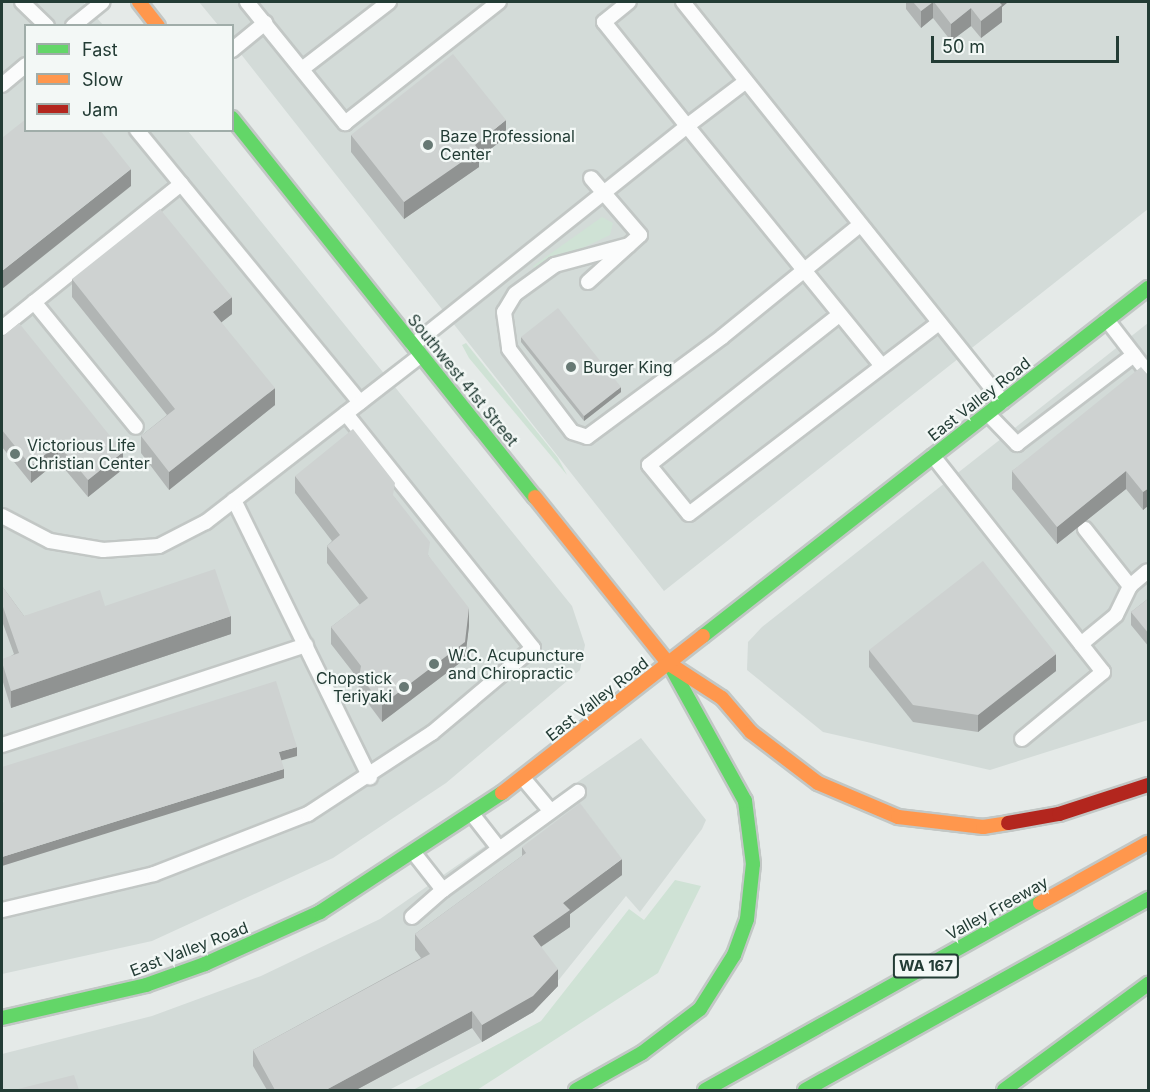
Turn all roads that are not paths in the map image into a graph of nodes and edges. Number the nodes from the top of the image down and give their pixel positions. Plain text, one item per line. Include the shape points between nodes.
1 (22, 2) edge
2 (103, 2) edge
3 (139, 2) edge
4 (247, 2) edge
5 (389, 2) edge
6 (499, 2) edge
7 (629, 2) edge
8 (683, 2) edge
9 (265, 23) junction
10 (45, 24) edge
11 (76, 24) edge
12 (156, 24) edge
13 (234, 48) edge
14 (24, 67) edge
15 (302, 69) junction
16 (745, 82) junction
17 (2, 85) edge
18 (234, 120) edge
19 (687, 126) junction
20 (138, 132) edge
21 (591, 178) dead end
22 (181, 184) junction
23 (604, 193) junction
24 (860, 225) junction
25 (629, 245) junction
26 (804, 273) junction
27 (588, 282) dead end
28 (1149, 288) edge
29 (34, 302) junction
30 (838, 315) junction
31 (1107, 320) junction
32 (939, 322) junction
33 (2, 328) edge
34 (418, 350) junction
35 (1134, 355) junction
36 (882, 366) junction
37 (1149, 373) edge
38 (360, 402) junction
39 (1003, 402) junction
40 (346, 414) junction
41 (988, 414) junction
42 (136, 427) dead end
43 (933, 456) junction
44 (234, 500) junction
45 (2, 516) edge
46 (1085, 530) edge
47 (1149, 571) edge
48 (1130, 586) junction
49 (1081, 644) junction
50 (306, 645) junction
51 (668, 663) junction
52 (1022, 739) dead end
53 (2, 745) edge
54 (370, 777) junction
55 (523, 778) junction
56 (1149, 785) edge
57 (578, 792) dead end
58 (549, 809) junction
59 (472, 814) junction
60 (1149, 843) edge
61 (497, 846) junction
62 (414, 853) junction
63 (443, 890) junction
64 (1149, 899) edge
65 (2, 910) edge
66 (411, 916) dead end
67 (1149, 984) edge
68 (2, 1018) edge
69 (576, 1090) edge
70 (705, 1090) edge
71 (805, 1090) edge
72 (1004, 1090) edge

1 - 10 lane
2 - 11 lane
3 - 12 main road
4 - 9 lane
5 - 15 lane
6 - 15 lane via 345,123
7 - 19 lane via 604,22
8 - 16 lane
9 - 13 lane
9 - 15 lane
14 - 17 lane
16 - 19 lane
16 - 24 lane via 778,114
18 - 34 main road, Southwest 41st Street
19 - 23 lane
19 - 26 lane
20 - 22 lane
21 - 23 lane
22 - 29 lane
22 - 38 lane
23 - 25 lane via 639,235
23 - 34 lane
24 - 26 lane
24 - 32 lane
25 - 26 lane via 555,265 515,294 504,312 509,349 565,423 587,437
25 - 27 lane
26 - 30 lane
28 - 31 main road, East Valley Road
29 - 33 lane
29 - 42 lane
30 - 36 lane
30 - 36 lane via 649,465 689,514
31 - 35 lane
31 - 39 main road, East Valley Road
32 - 36 lane
32 - 39 lane
34 - 38 lane
34 - 51 main road, Southwest 41st Street
35 - 37 lane
35 - 41 lane via 1017,444
38 - 40 lane
39 - 41 main road, East Valley Road
40 - 44 lane
40 - 54 lane via 533,648
41 - 43 main road, East Valley Road
43 - 49 lane
43 - 51 main road, East Valley Road
44 - 45 lane via 159,546 103,550 50,541
44 - 50 lane
46 - 48 lane
47 - 48 lane
48 - 49 lane via 1116,615
49 - 52 lane via 1104,672
50 - 53 lane
50 - 54 lane
51 - 55 main road, East Valley Road
51 - 56 main road via 722,698 751,732 818,783 898,817 983,827 1020,822
51 - 69 main road via 745,801 753,864 747,919 734,955 700,1009 642,1053
54 - 65 lane via 309,814 215,855
55 - 58 lane
55 - 59 main road, East Valley Road
57 - 58 lane
58 - 61 lane
59 - 61 lane
59 - 62 main road, East Valley Road
60 - 70 main road, Valley Freeway / WA 167
61 - 63 lane
62 - 63 lane
62 - 68 main road, East Valley Road via 320,912 205,964 146,986
63 - 66 lane
64 - 71 main road
67 - 72 main road

